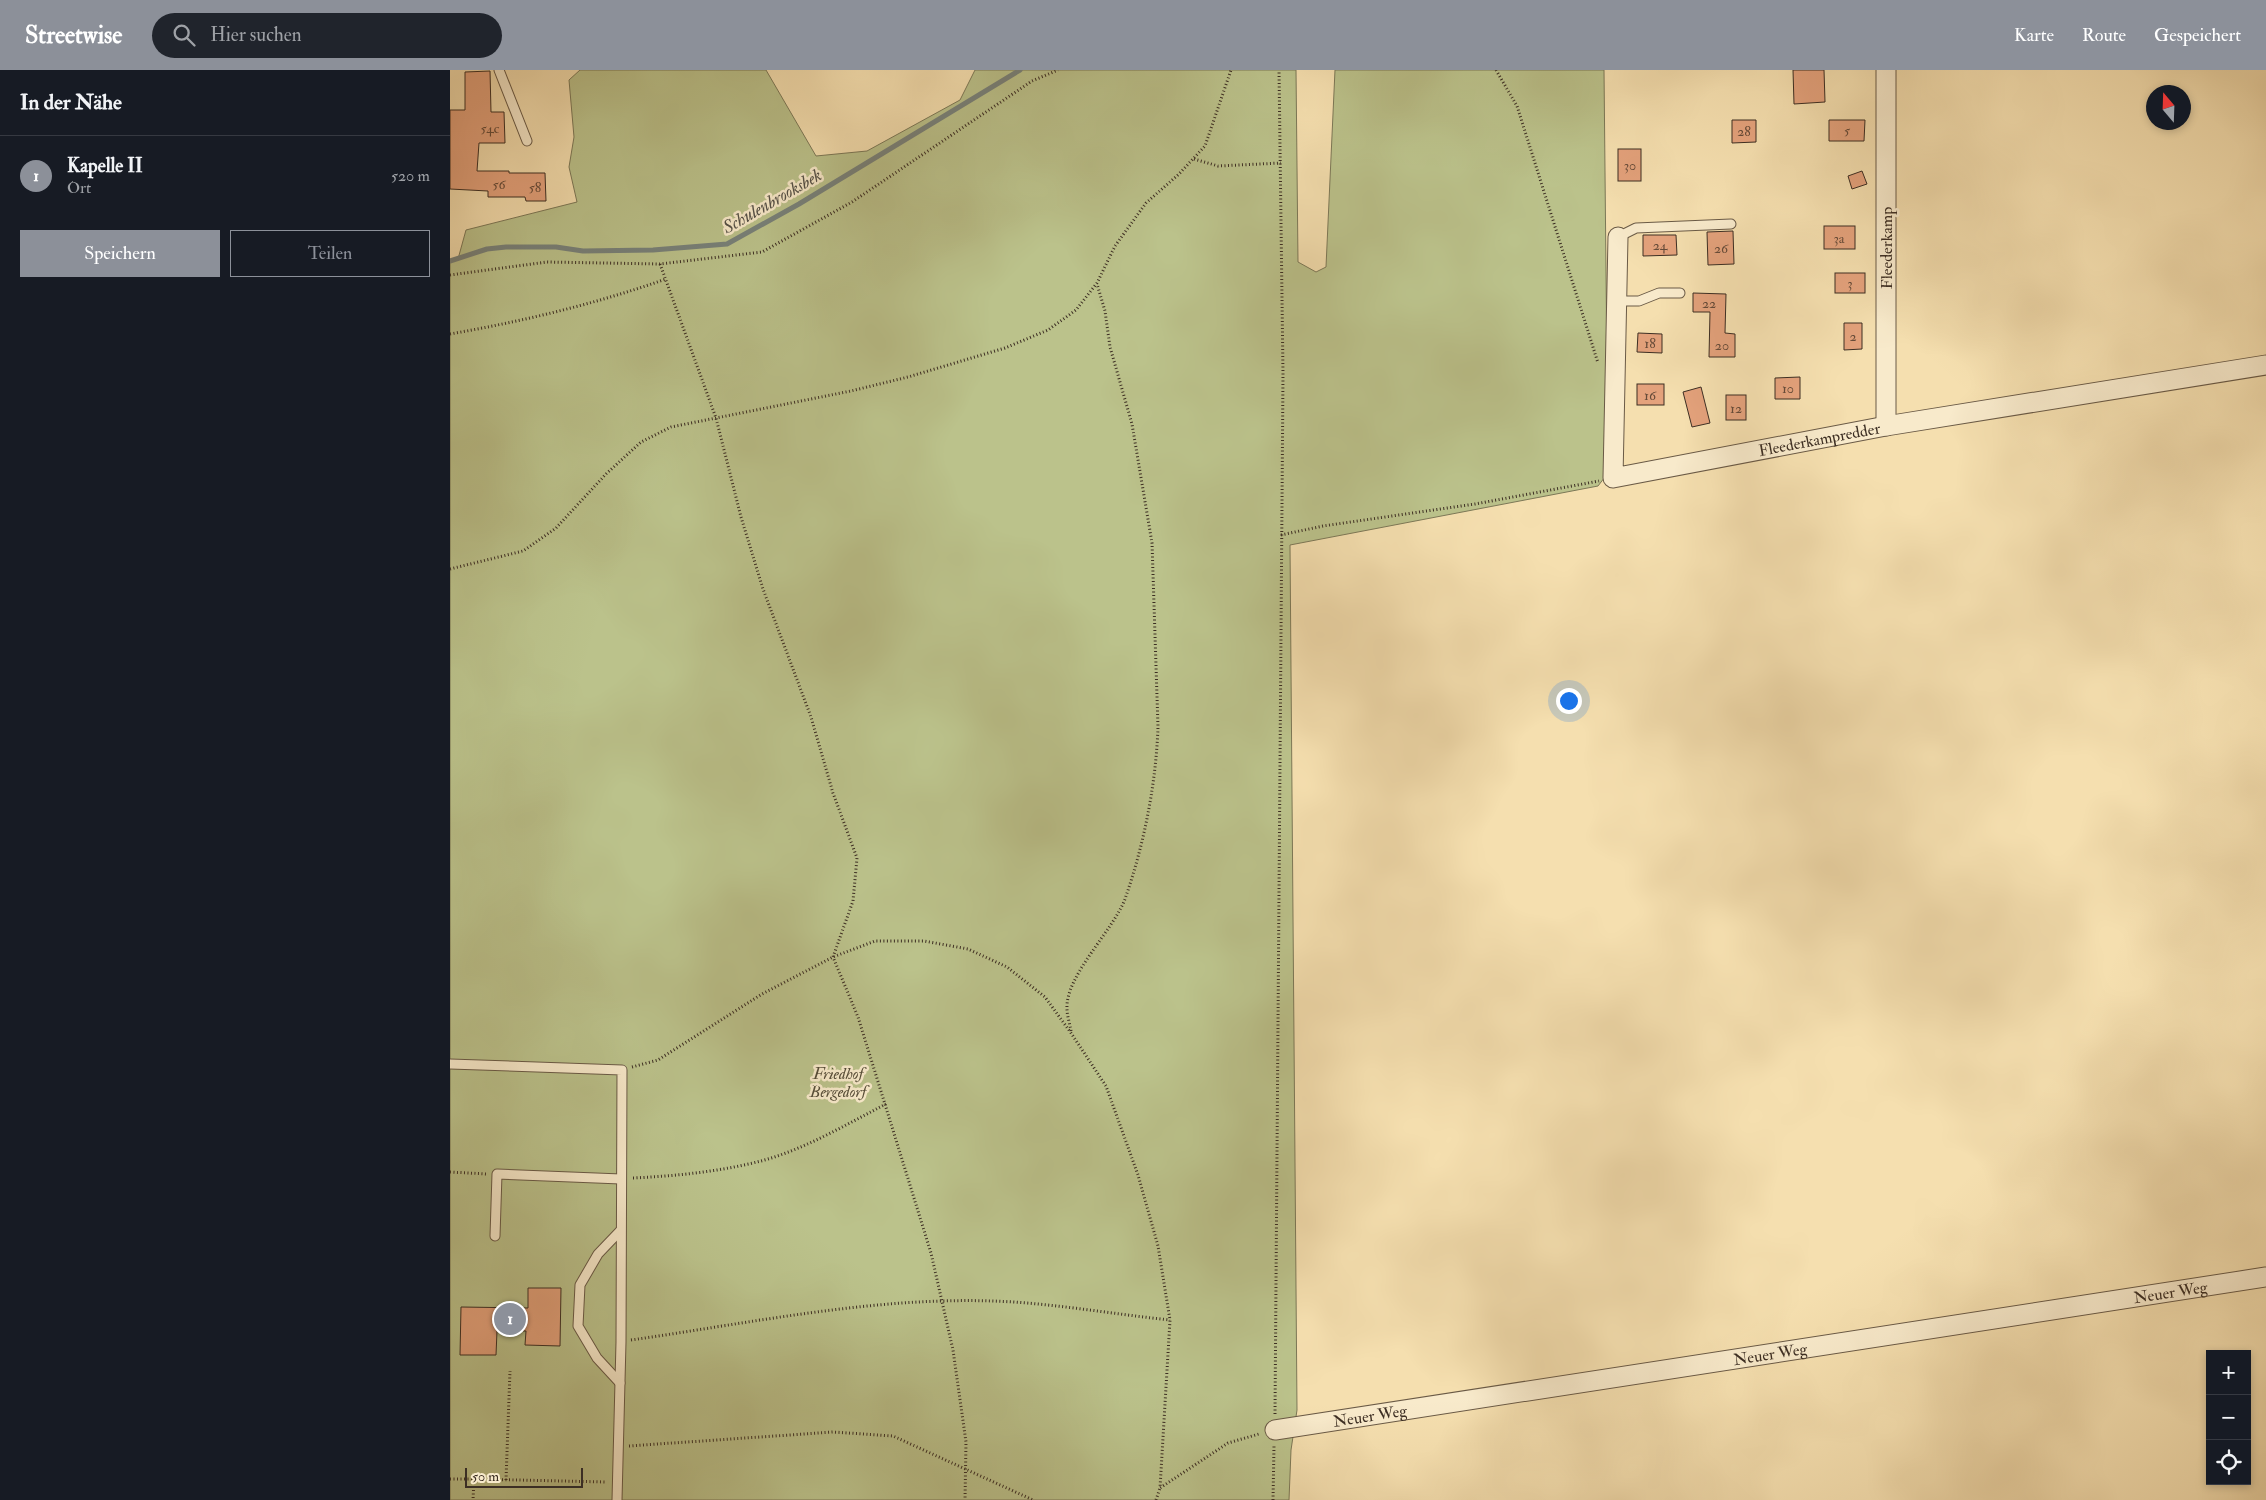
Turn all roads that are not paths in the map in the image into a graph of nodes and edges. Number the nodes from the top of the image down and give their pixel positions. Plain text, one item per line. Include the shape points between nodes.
1 (499, 70) edge
2 (1886, 70) edge
3 (528, 141) dead end
4 (1731, 224) dead end
5 (1618, 237) joint
6 (1680, 293) dead end
7 (1617, 301) junction
8 (2266, 365) edge
9 (1886, 426) junction
10 (450, 1064) edge
11 (621, 1179) junction
12 (620, 1231) junction
13 (494, 1236) dead end
14 (2266, 1277) edge
15 (620, 1382) junction
16 (1275, 1430) road end
17 (617, 1500) edge

1 - 3 lane
2 - 9 street, Fleederkamp
4 - 5 lane via 1636,228
5 - 7 street
6 - 7 lane via 1660,293 1639,301
7 - 9 street, Fleederkampredder via 1613,478
8 - 9 street, Fleederkampredder
10 - 11 lane via 622,1070
11 - 12 lane
11 - 13 lane via 497,1174
12 - 15 lane
12 - 15 lane via 598,1254 580,1285 578,1326 597,1358
14 - 16 street, Neuer Weg
15 - 17 lane

